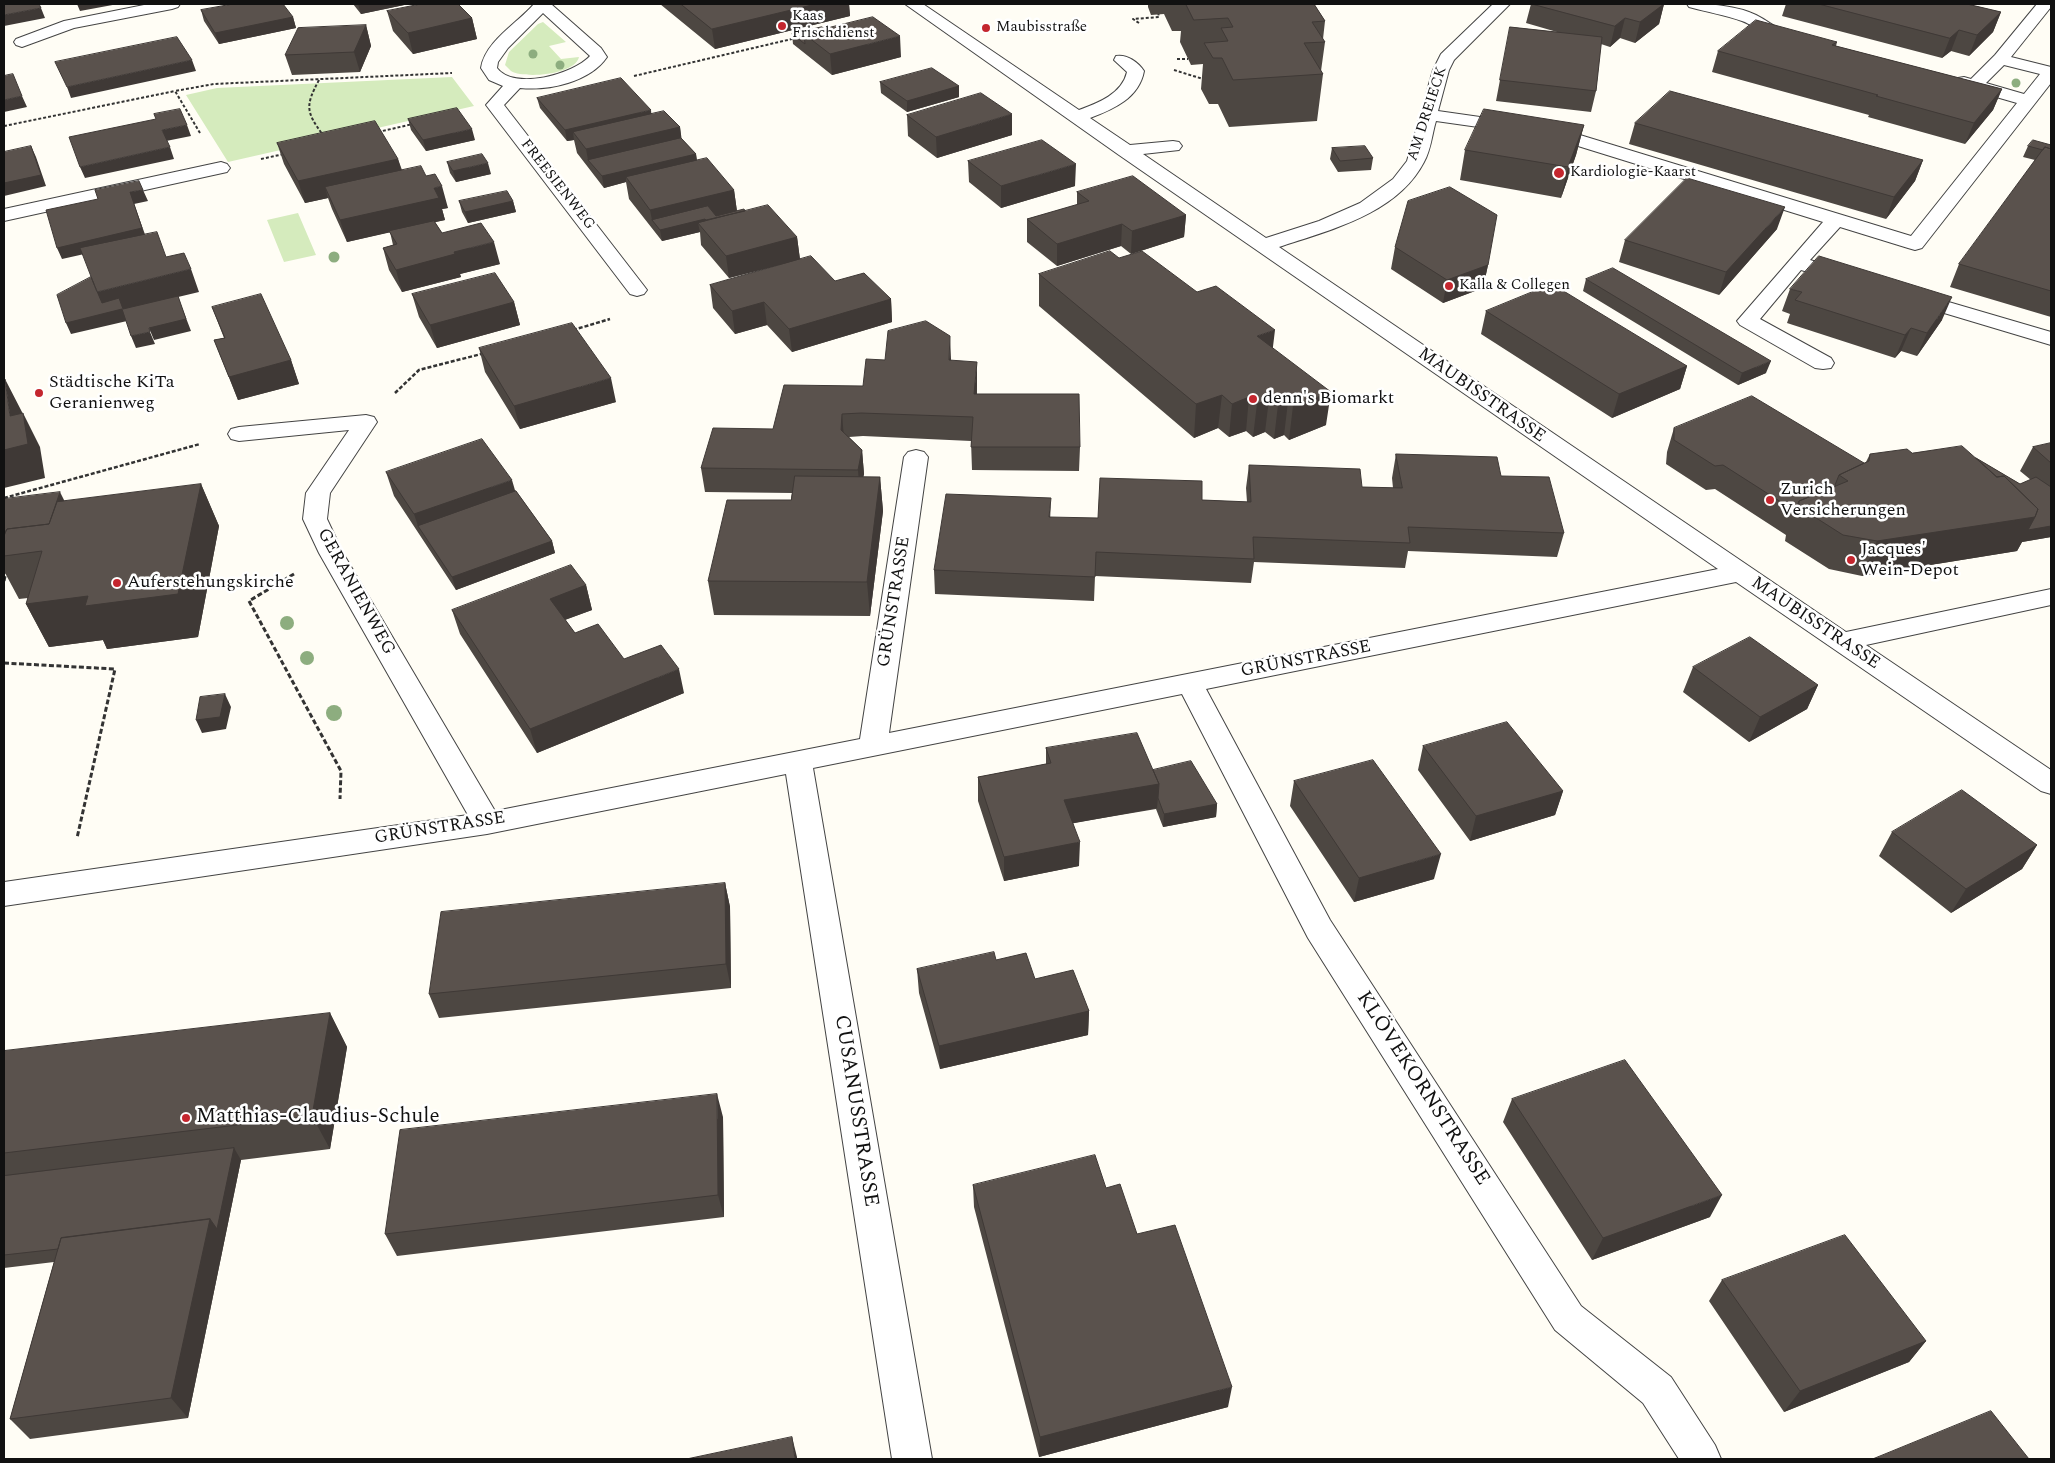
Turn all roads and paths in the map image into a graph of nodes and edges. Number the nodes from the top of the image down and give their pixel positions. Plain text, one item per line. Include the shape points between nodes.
1 (172, 4) edge
2 (542, 4) edge
3 (913, 4) edge
4 (1502, 4) edge
5 (1695, 4) edge
6 (2045, 4) edge
7 (797, 38) edge
8 (1803, 41) edge
9 (22, 42) dead end
10 (1176, 59) dead end
11 (1188, 59) dead end
12 (2001, 59) junction
13 (1122, 60) dead end
14 (2051, 72) edge
15 (627, 78) dead end
16 (1946, 78) edge
17 (319, 80) junction
18 (516, 82) junction
19 (1974, 85) junction
20 (175, 92) junction
21 (2028, 101) junction
22 (495, 106) junction
23 (1428, 115) junction
24 (1076, 117) junction
25 (415, 124) edge
26 (4, 126) edge
27 (377, 132) edge
28 (327, 139) edge
29 (1173, 146) dead end
30 (1125, 151) junction
31 (288, 153) edge
32 (222, 168) junction
33 (4, 215) edge
34 (1836, 220) junction
35 (1263, 246) junction
36 (1797, 263) junction
37 (1867, 284) edge
38 (637, 290) joint
39 (1894, 291) edge
40 (569, 331) edge
41 (2051, 339) edge
42 (494, 350) edge
43 (1823, 363) dead end
44 (366, 422) junction
45 (239, 434) joint
46 (916, 457) dead end
47 (4, 498) edge
48 (331, 553) junction
49 (8, 566) edge
50 (1740, 573) junction
51 (4, 581) edge
52 (2051, 597) edge
53 (1841, 642) junction
54 (4, 663) edge
55 (1190, 683) junction
56 (873, 746) junction
57 (798, 762) junction
58 (2051, 784) edge
59 (487, 823) junction
60 (336, 846) junction
61 (66, 885) junction
62 (4, 894) edge
63 (912, 1459) edge
64 (1701, 1459) edge

1 - 9 street via 70,24
2 - 18 street via 490,58 488,64 491,73
2 - 18 street via 599,58 588,70 569,78 544,83
3 - 24 street, MAUBISSTRASSE
4 - 23 street, AM DREIECK via 1447,58
5 - 8 street via 1750,18 1774,34
6 - 12 street
7 - 15 path
10 - 11 path
12 - 14 street
12 - 19 street
13 - 24 street via 1136,71 1136,78 1120,97
14 - 21 street
16 - 19 street
17 - 20 path via 214,84
17 - 22 path via 460,73
17 - 28 path via 307,108
18 - 22 street
19 - 21 street
20 - 26 path
20 - 32 path
21 - 34 street via 1915,244
22 - 38 street, FREESIENWEG
23 - 34 street via 1551,132
23 - 35 street, AM DREIECK via 1416,161 1400,183 1367,207
24 - 30 street, MAUBISSTRASSE
25 - 27 path
29 - 30 street
30 - 35 street, MAUBISSTRASSE
31 - 32 path
32 - 33 street
34 - 36 street
35 - 50 street, MAUBISSTRASSE
36 - 37 street
36 - 43 street via 1747,321
38 - 40 path via 614,318
39 - 41 street
42 - 44 path via 419,370
44 - 45 street
44 - 48 street, GERANIENWEG via 318,493 314,519
45 - 47 path
46 - 56 street, GRÜNSTRASSE
48 - 59 street, GERANIENWEG
48 - 60 path via 249,601 341,771
49 - 51 path
50 - 53 street, MAUBISSTRASSE
50 - 55 street, GRÜNSTRASSE
52 - 53 street
53 - 58 street, MAUBISSTRASSE
54 - 61 path via 115,669
55 - 56 street, GRÜNSTRASSE
55 - 64 street, KLÖVEKORNSTRASSE via 1319,929 1568,1318 1657,1390
56 - 57 street, GRÜNSTRASSE
57 - 59 street, GRÜNSTRASSE
57 - 63 street, CUSANUSSTRASSE
59 - 60 street, GRÜNSTRASSE
60 - 61 street, GRÜNSTRASSE
61 - 62 street, GRÜNSTRASSE

